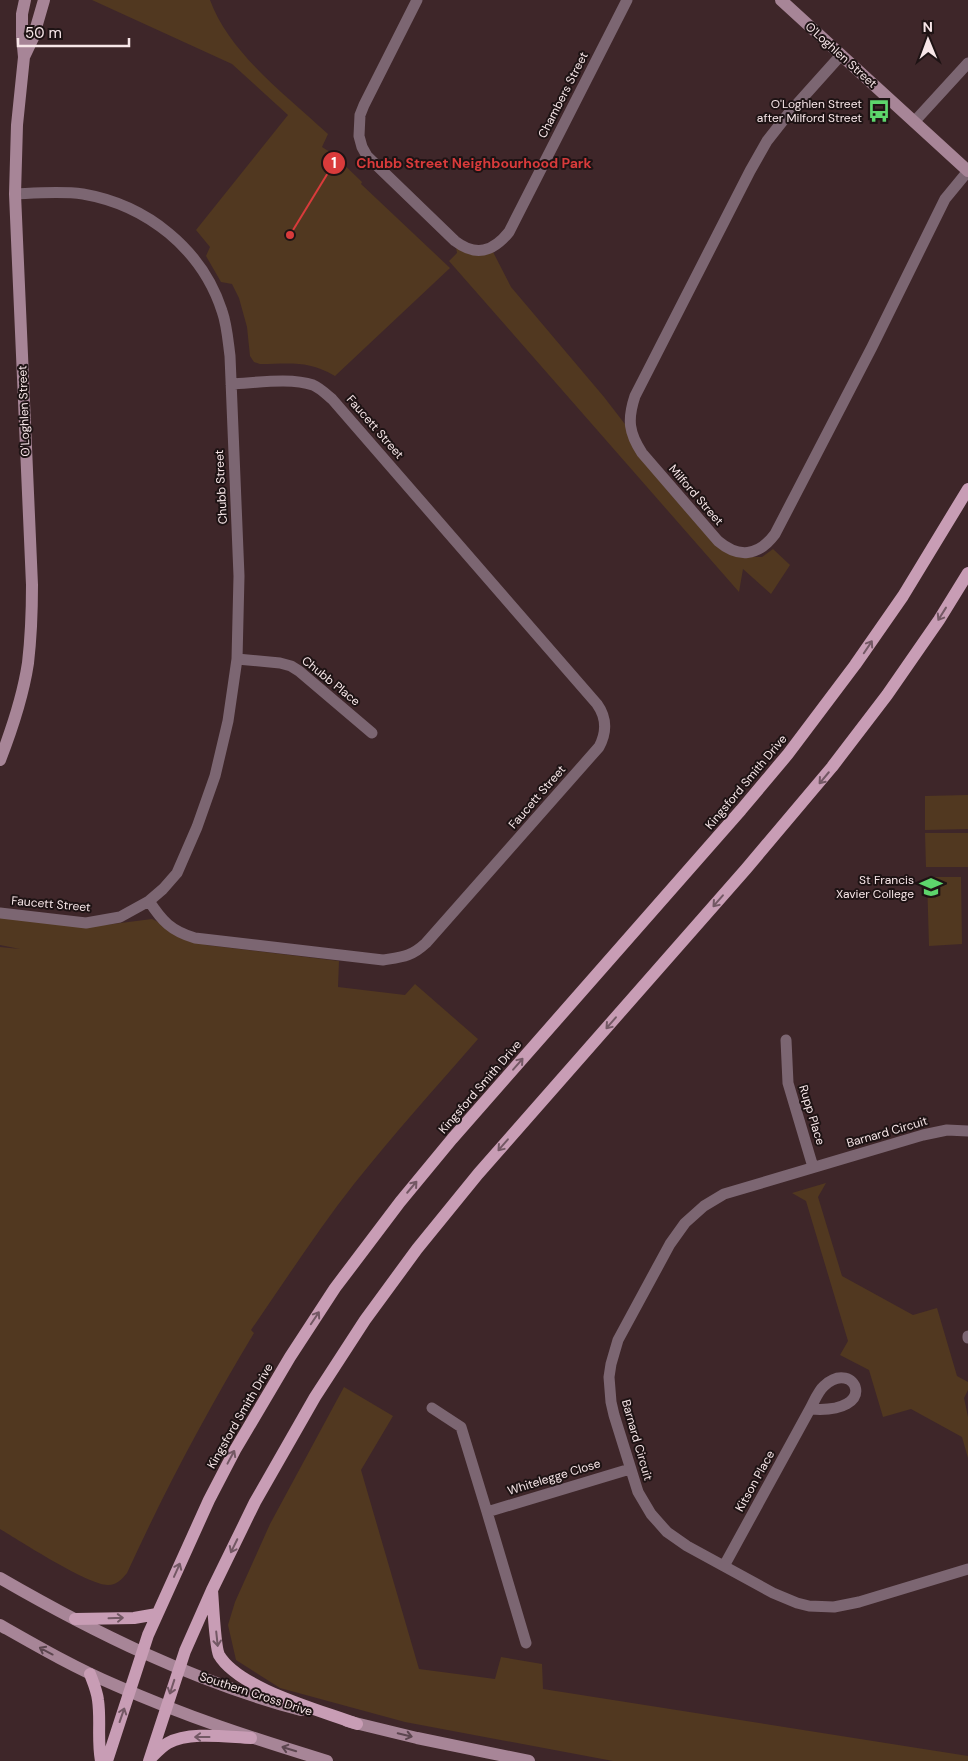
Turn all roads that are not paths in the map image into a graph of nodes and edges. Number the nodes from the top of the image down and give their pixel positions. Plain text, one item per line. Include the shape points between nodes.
1 (25, 0) edge
2 (44, 0) edge
3 (417, 0) edge
4 (627, 0) edge
5 (781, 0) edge
6 (841, 55) junction
7 (24, 57) junction
8 (968, 62) edge
9 (914, 122) junction
10 (968, 171) edge
11 (15, 194) junction
12 (231, 384) junction
13 (968, 489) edge
14 (968, 572) edge
15 (238, 659) junction
16 (372, 733) dead end
17 (0, 760) edge
18 (149, 901) junction
19 (0, 913) edge
20 (786, 1040) dead end
21 (968, 1131) edge
22 (813, 1167) junction
23 (432, 1408) dead end
24 (810, 1409) dead end
25 (630, 1469) junction
26 (487, 1512) junction
27 (724, 1566) junction
28 (968, 1569) edge
29 (0, 1578) edge
30 (212, 1590) junction
31 (157, 1614) junction
32 (75, 1619) junction
33 (0, 1624) edge
34 (526, 1643) dead end
35 (143, 1653) junction
36 (179, 1668) junction
37 (90, 1674) junction
38 (130, 1692) junction
39 (166, 1706) junction
40 (357, 1724) junction
41 (251, 1738) junction
42 (101, 1761) edge
43 (107, 1761) edge
44 (149, 1761) edge
45 (327, 1761) edge
46 (529, 1761) edge

1 - 7 street, O'Loghlen Street via 22,14
2 - 7 street, O'Loghlen Street
3 - 4 street, Chambers Street via 364,105 359,136 374,165 455,241 473,250 491,248 508,232
5 - 6 street, O'Loghlen Street
6 - 9 street, O'Loghlen Street
6 - 10 street, Milford Street via 789,113 750,171 639,388 630,412 634,441 642,453 727,549 749,553 768,543 774,534 945,199
7 - 11 street, O'Loghlen Street
8 - 9 street
9 - 10 street, O'Loghlen Street
11 - 12 street, Chubb Street via 81,194 104,198 144,215 169,233 191,254 210,281 222,311
11 - 17 street, O'Loghlen Street via 32,625 20,699
12 - 15 street, Chubb Street via 239,576
12 - 18 street, Faucett Street via 303,382 332,399 598,704 603,715 604,738 426,943 406,957 383,960 195,938 168,926
31 -> 13 main road, Kingsford Smith Drive via 235,1450 335,1288 452,1139 788,754 903,596
14 -> 30 main road via 939,620 832,767 746,870 478,1174 417,1249 314,1397 255,1502
15 - 16 street, Chubb Place via 291,666
15 - 18 street, Chubb Street via 215,776 198,827 176,873
18 - 19 street, Faucett Street via 120,917 86,923
20 - 22 street, Rupp Place via 788,1083
21 - 22 street, Barnard Circuit via 923,1134
22 - 25 street, Barnard Circuit via 724,1194 685,1223 670,1244 618,1340 611,1364 611,1402
23 - 26 street via 461,1427
24 - 27 street, Kitson Place
25 - 26 street, Whitelegge Close
25 - 27 street, Barnard Circuit via 638,1492 667,1532
26 - 34 street
27 - 28 street, Barnard Circuit via 797,1603 834,1607
29 - 32 street, Southern Cross Drive
30 - 36 main road
30 -> 40 main road via 218,1654 233,1672 255,1686
32 -> 31 main road via 134,1618
31 - 35 main road, Kingsford Smith Drive
32 - 35 street, Southern Cross Drive
37 -> 33 street
35 - 36 street, Southern Cross Drive
35 - 38 main road, Kingsford Smith Drive
36 -> 39 main road
36 - 40 street, Southern Cross Drive via 239,1691
37 - 38 street
37 - 42 main road via 99,1703
38 - 39 street
43 -> 38 main road, Kingsford Smith Drive
39 - 41 street
39 - 44 main road
40 -> 46 street, Southern Cross Drive
41 -> 44 main road via 180,1738 162,1747
45 -> 41 street

